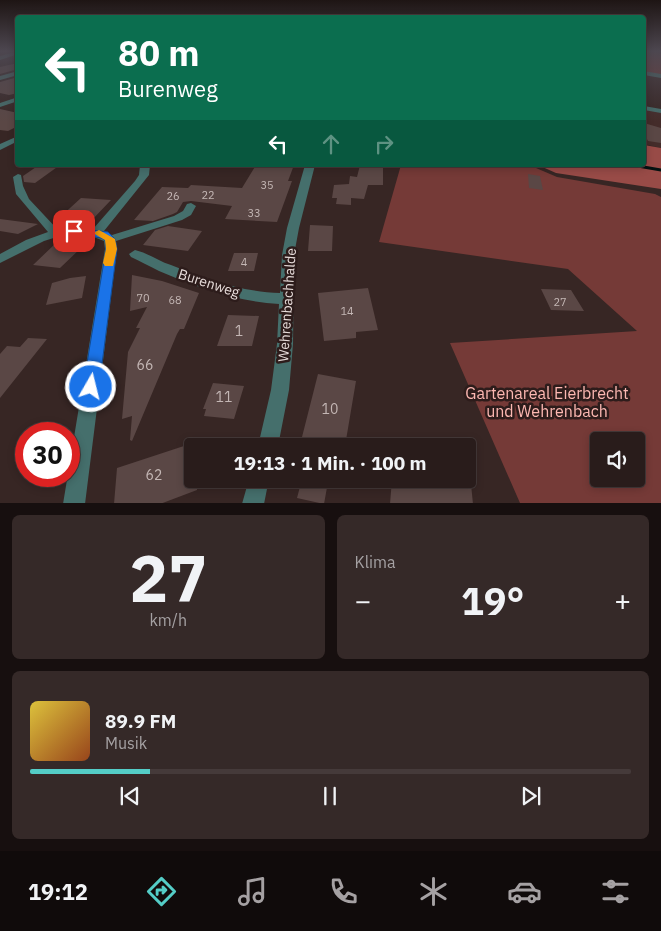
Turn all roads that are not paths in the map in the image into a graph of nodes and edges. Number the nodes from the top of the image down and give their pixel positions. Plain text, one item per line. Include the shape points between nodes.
1 (13, 74) edge
2 (0, 78) edge
3 (15, 100) edge
4 (0, 105) edge
5 (646, 108) edge
6 (661, 111) edge
7 (15, 140) edge
8 (0, 147) edge
9 (145, 167) edge
10 (310, 167) edge
11 (18, 177) dead end
12 (191, 206) dead end
13 (54, 233) junction
14 (96, 233) junction
15 (111, 244) junction
16 (135, 254) dead end
17 (0, 260) edge
18 (287, 299) junction
19 (270, 438) edge
20 (257, 488) edge
21 (74, 503) edge
22 (253, 503) edge

1 - 2 street
3 - 4 street
5 - 6 street
7 - 8 street
9 - 14 street via 139,183
10 - 18 street, Wehrenbachhalde via 290,246
11 - 13 street via 23,200 49,222
12 - 15 street via 178,218
13 - 14 street
13 - 17 street
14 - 15 street
15 - 21 street
16 - 18 street, Burenweg via 165,268 254,298
18 - 19 street, Wehrenbachhalde via 280,390
20 - 22 street

